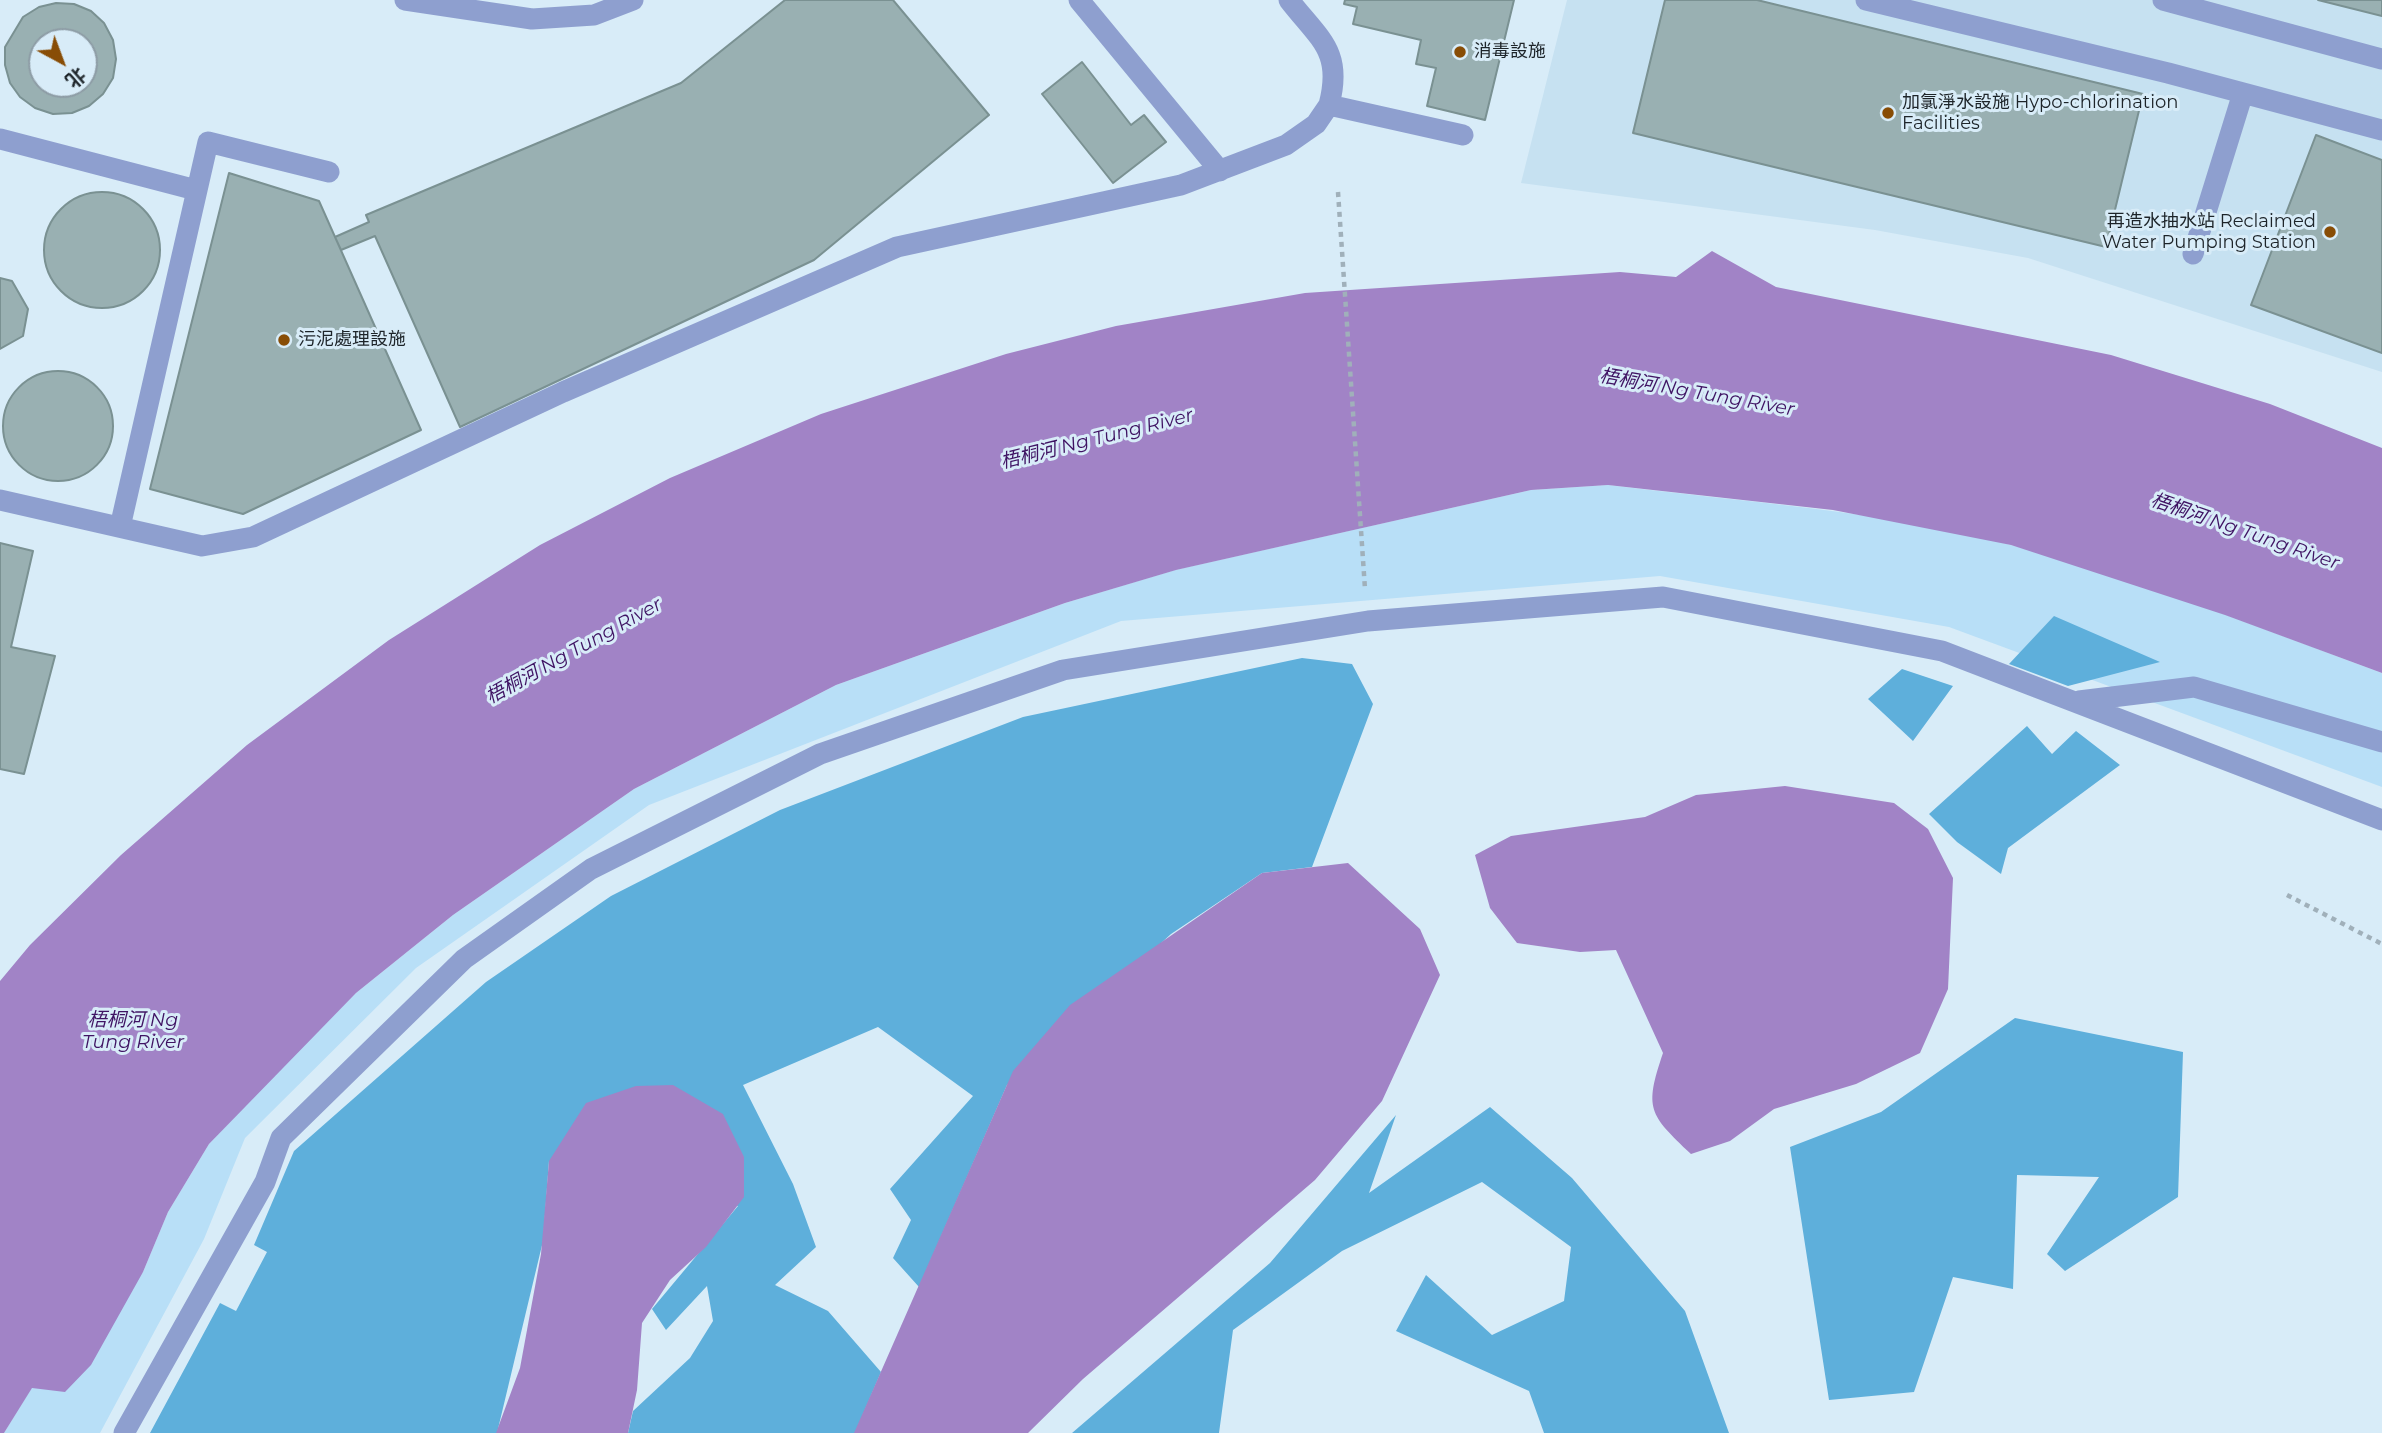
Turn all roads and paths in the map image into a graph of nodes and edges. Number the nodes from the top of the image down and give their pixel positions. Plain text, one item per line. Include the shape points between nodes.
1 (405, 0) edge
2 (633, 0) edge
3 (1079, 0) edge
4 (1289, 0) edge
5 (1866, 0) edge
6 (2163, 0) edge
7 (2382, 59) edge
8 (2243, 93) junction
9 (1329, 105) junction
10 (2382, 130) edge
11 (1463, 135) dead end
12 (0, 139) edge
13 (1220, 171) junction
14 (330, 173) dead end
15 (196, 190) junction
16 (1338, 192) dead end
17 (2193, 254) dead end
18 (0, 500) edge
19 (120, 527) junction
20 (1366, 597) dead end
21 (2073, 702) junction
22 (2382, 742) edge
23 (2382, 820) edge
24 (2287, 895) dead end
25 (2382, 944) edge
26 (124, 1433) edge

1 - 2 street via 532,19 594,15
3 - 13 street
4 - 9 street via 1332,55 1335,70
5 - 8 street
6 - 7 street
8 - 10 street
8 - 17 street
9 - 11 street
9 - 13 street via 1316,124 1286,145
12 - 15 street
13 - 19 street via 1181,185 897,247 563,392 253,537 202,546
14 - 15 street via 208,142
15 - 19 street
16 - 20 path
18 - 19 street
21 - 22 street via 2194,687
21 - 23 street
21 - 26 street via 1942,652 1663,597 1368,621 1063,670 820,754 591,869 464,959 425,997 281,1138 265,1182
24 - 25 path

